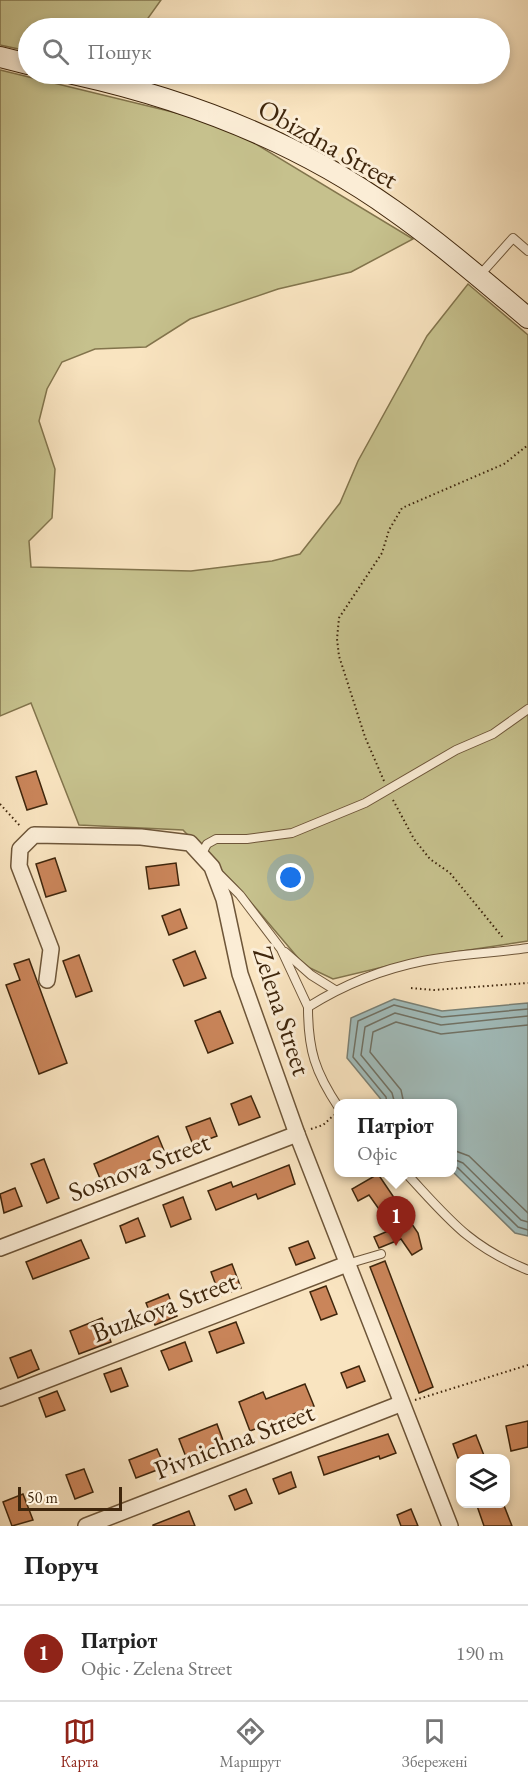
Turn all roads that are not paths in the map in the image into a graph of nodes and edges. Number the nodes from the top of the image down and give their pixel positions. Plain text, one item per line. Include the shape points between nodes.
1 (0, 57) edge
2 (18, 62) edge
3 (111, 84) edge
4 (528, 251) edge
5 (478, 277) junction
6 (528, 318) edge
7 (528, 709) edge
8 (201, 855) junction
9 (212, 867) junction
10 (528, 948) edge
11 (282, 949) junction
12 (47, 980) dead end
13 (335, 990) junction
14 (308, 1006) junction
15 (334, 1102) edge
16 (297, 1134) junction
17 (409, 1177) edge
18 (0, 1248) edge
19 (381, 1254) dead end
20 (347, 1264) junction
21 (528, 1270) edge
22 (0, 1398) edge
23 (400, 1404) junction
24 (86, 1526) edge
25 (450, 1526) edge

1 - 2 main road
3 - 5 main road, Obizdna Street via 175,101 248,129 356,186
4 - 5 lane via 513,238
5 - 6 main road, Obizdna Street
7 - 8 lane via 493,734 456,750 365,803 292,833 216,839 207,844
8 - 9 street, Zelena Street
8 - 12 street, Zelena Street via 190,843 141,837 34,835 20,849 19,866 51,949
9 - 11 lane via 240,895
9 - 16 street, Zelena Street via 224,899 240,974
10 - 13 lane via 424,961
11 - 13 lane
11 - 14 lane
13 - 14 lane
14 - 15 lane via 312,1054 320,1079
16 - 18 street, Sosnova Street
16 - 20 street, Zelena Street
17 - 21 lane via 464,1236 497,1258
19 - 20 lane
20 - 22 street, Buzkova Street
20 - 23 street, Zelena Street
23 - 24 street, Pivnichna Street
23 - 25 street, Zelena Street

